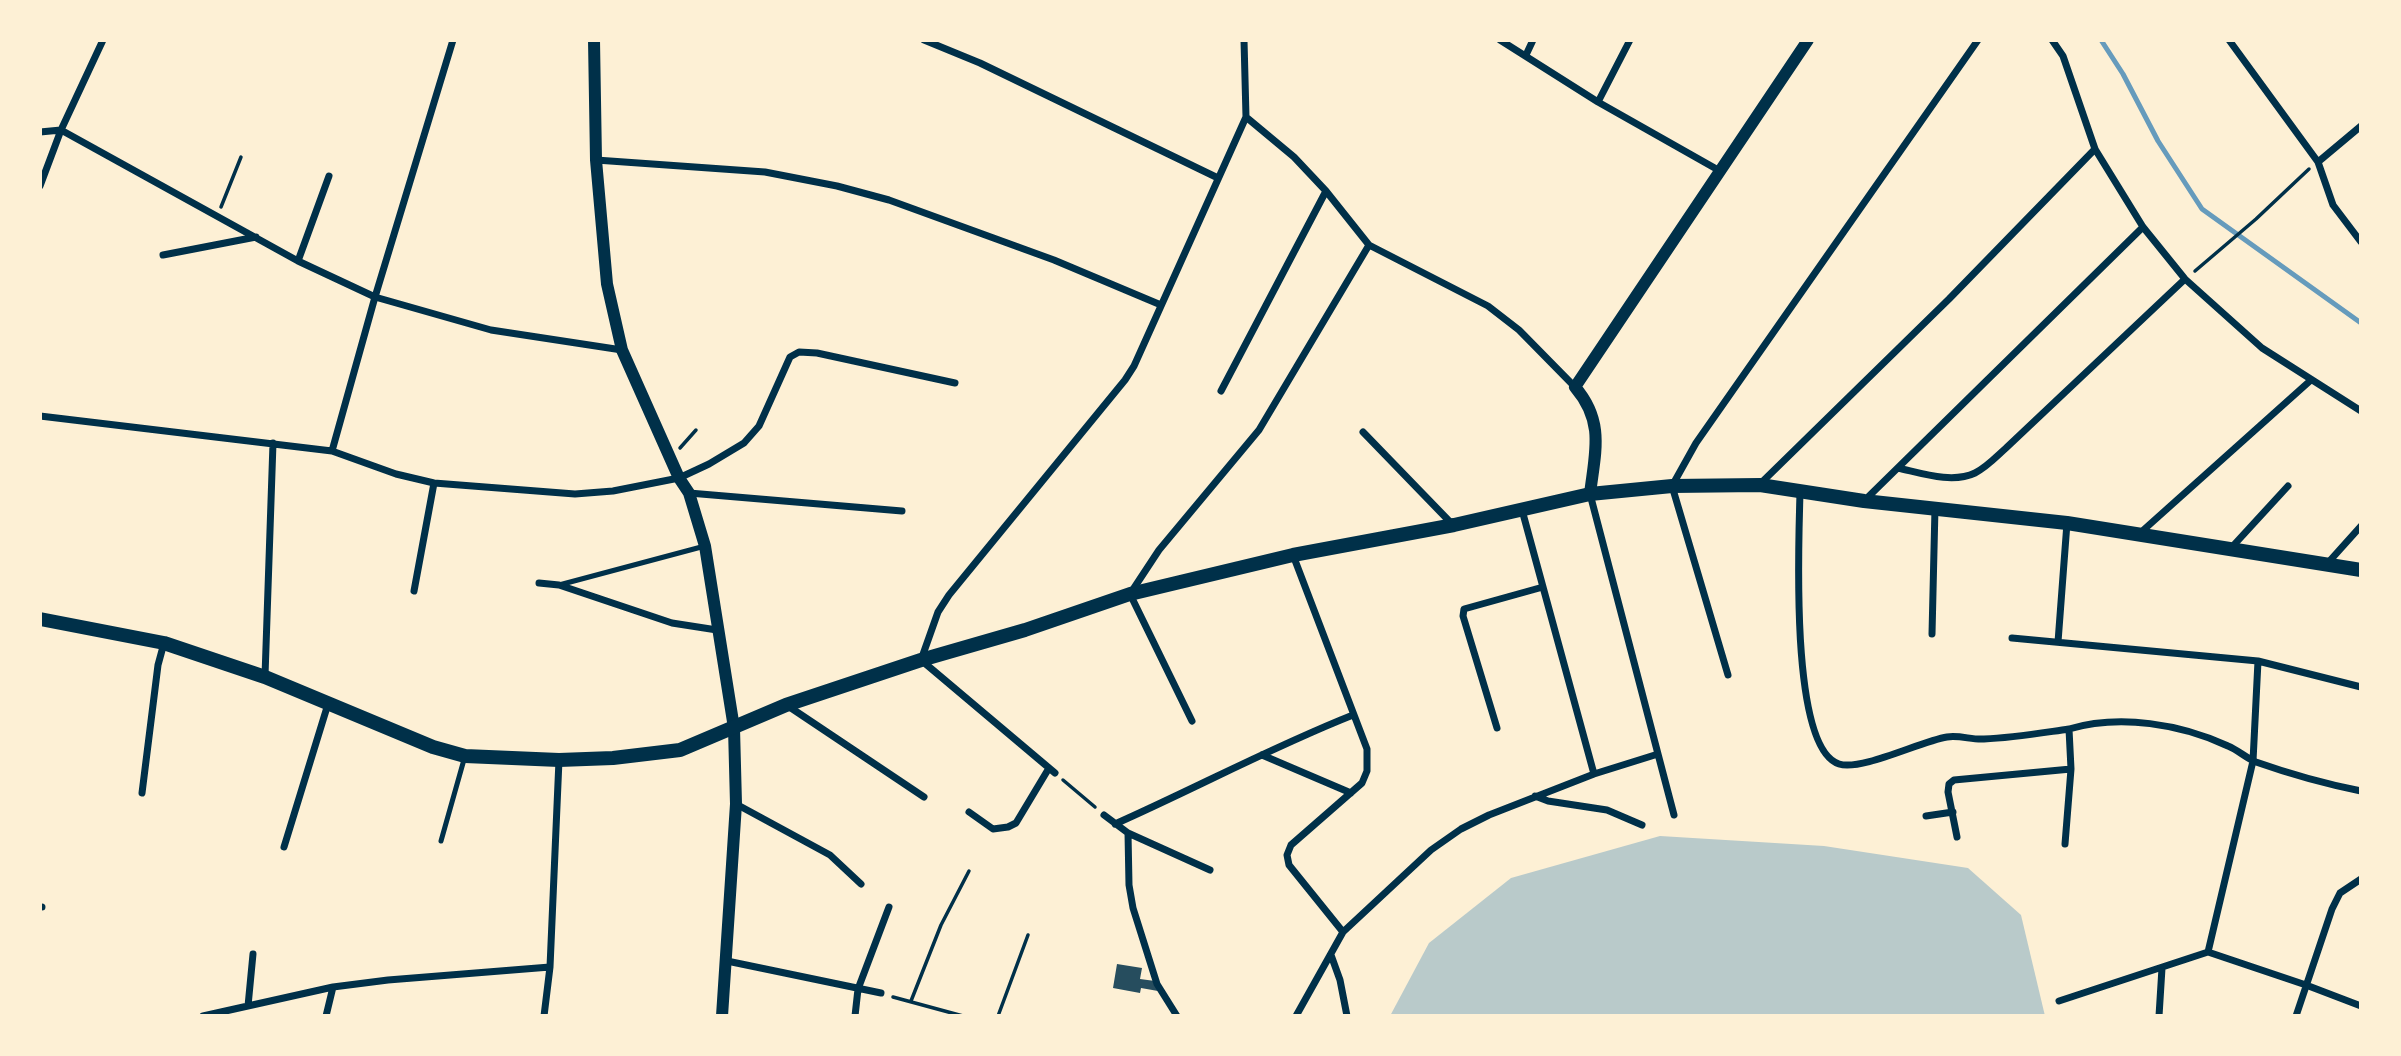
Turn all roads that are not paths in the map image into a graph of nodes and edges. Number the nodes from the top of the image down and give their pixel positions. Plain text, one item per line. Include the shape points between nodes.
1 (103, 40) edge
2 (453, 40) edge
3 (594, 40) edge
4 (924, 40) edge
5 (1244, 40) edge
6 (1500, 40) edge
7 (1533, 40) edge
8 (1630, 40) edge
9 (1808, 40) edge
10 (1978, 40) edge
11 (2052, 40) edge
12 (2229, 40) edge
13 (1526, 55) junction
14 (1598, 102) junction
15 (1246, 117) junction
16 (2361, 126) edge
17 (61, 130) junction
18 (40, 132) edge
19 (2095, 149) junction
20 (596, 160) junction
21 (2318, 162) junction
22 (1720, 171) junction
23 (329, 176) dead end
24 (1218, 178) junction
25 (40, 187) edge
26 (1326, 191) junction
27 (2143, 227) junction
28 (257, 237) junction
29 (2361, 242) edge
30 (1369, 245) junction
31 (163, 255) dead end
32 (298, 261) junction
33 (2185, 279) junction
34 (375, 297) junction
35 (1161, 305) junction
36 (622, 350) junction
37 (2311, 380) junction
38 (955, 383) dead end
39 (1575, 387) junction
40 (1221, 391) dead end
41 (2361, 411) edge
42 (40, 415) edge
43 (1363, 432) dead end
44 (273, 443) junction
45 (332, 452) junction
46 (1898, 468) junction
47 (679, 478) junction
48 (434, 483) junction
49 (1760, 485) junction
50 (1672, 486) junction
51 (2288, 486) dead end
52 (1800, 492) junction
53 (689, 493) junction
54 (1590, 494) junction
55 (1864, 501) junction
56 (1935, 508) junction
57 (1522, 510) junction
58 (902, 511) dead end
59 (2067, 523) junction
60 (1454, 525) junction
61 (2361, 526) edge
62 (2139, 534) junction
63 (705, 546) junction
64 (2231, 548) junction
65 (1293, 555) junction
66 (2326, 565) junction
67 (2361, 570) edge
68 (539, 583) dead end
69 (559, 585) junction
70 (1543, 587) junction
71 (414, 591) dead end
72 (1130, 594) junction
73 (40, 618) edge
74 (717, 630) junction
75 (1932, 634) dead end
76 (2012, 638) dead end
77 (2058, 642) junction
78 (164, 643) junction
79 (921, 660) junction
80 (2258, 661) junction
81 (1728, 675) dead end
82 (265, 677) junction
83 (2361, 687) edge
84 (328, 704) junction
85 (786, 705) junction
86 (1353, 715) junction
87 (1192, 721) dead end
88 (1497, 728) dead end
89 (734, 729) junction
90 (2069, 729) junction
91 (1658, 754) junction
92 (1262, 755) junction
93 (465, 756) junction
94 (559, 760) junction
95 (2253, 761) junction
96 (2071, 769) junction
97 (1594, 774) junction
98 (2361, 791) edge
99 (142, 793) dead end
100 (1351, 793) junction
101 (1535, 796) junction
102 (924, 797) dead end
103 (736, 804) junction
104 (969, 812) dead end
105 (1953, 812) junction
106 (1104, 815) road end
107 (1674, 815) dead end
108 (1926, 816) dead end
109 (1115, 824) junction
110 (1642, 825) dead end
111 (1128, 833) junction
112 (1957, 837) dead end
113 (441, 841) dead end
114 (2065, 844) dead end
115 (284, 847) dead end
116 (1210, 870) dead end
117 (2361, 879) edge
118 (861, 884) dead end
119 (889, 906) dead end
120 (1343, 932) junction
121 (2208, 952) junction
122 (253, 954) dead end
123 (1331, 955) junction
124 (727, 961) junction
125 (550, 967) junction
126 (2162, 968) junction
127 (2306, 985) junction
128 (333, 987) junction
129 (858, 989) junction
130 (881, 993) road end
131 (2059, 1001) dead end
132 (248, 1006) junction
133 (2361, 1006) edge
134 (204, 1016) edge
135 (326, 1016) edge
136 (544, 1016) edge
137 (722, 1016) edge
138 (855, 1016) edge
139 (1177, 1016) edge
140 (1296, 1016) edge
141 (1347, 1016) edge
142 (2159, 1016) edge
143 (2295, 1016) edge

1 - 17 street
2 - 34 street
3 - 20 street
4 - 24 street
5 - 15 street
6 - 13 street
7 - 13 street
8 - 14 street
9 - 22 street
10 - 50 street via 1696,443
11 - 19 street via 2063,56
12 - 21 street
13 - 14 street
14 - 22 street
15 - 24 street
15 - 26 street
16 - 21 street
17 - 18 street
17 - 25 street
17 - 28 street
19 - 27 street
19 - 49 street
20 - 35 street via 765,172 837,186 889,200 1054,260
20 - 36 street via 607,284
21 - 29 street via 2333,205
22 - 39 street
23 - 32 street
24 - 35 street
26 - 30 street
26 - 40 street
27 - 33 street
27 - 46 street
28 - 31 street
28 - 32 street
30 - 39 street via 1488,306 1519,330
30 - 72 street via 1259,430 1159,551
32 - 34 street
33 - 37 street via 2262,348
33 - 46 street via 1989,464 1965,476 1945,477
34 - 36 street via 491,330
34 - 45 street
35 - 79 street via 1125,380 949,595
36 - 47 street
37 - 41 street
37 - 62 street
38 - 47 street via 799,352 783,368 750,438
39 - 54 street via 1593,412 1595,426
42 - 44 street
43 - 60 street
44 - 45 street
44 - 82 street
45 - 48 street
46 - 55 street
47 - 48 street via 575,494
47 - 53 street
48 - 71 street
49 - 50 main road
49 - 52 main road
50 - 54 main road
50 - 81 street
51 - 64 street
52 - 55 main road
52 - 90 street via 1798,621 1812,722 1824,753 1846,765 1948,737 1994,738
53 - 58 street
53 - 63 street
54 - 57 main road
54 - 91 street
55 - 56 main road
56 - 59 main road
56 - 75 street
57 - 60 main road
57 - 70 street
59 - 62 main road
59 - 77 street
60 - 65 main road
61 - 66 street
62 - 64 main road
63 - 69 lane
63 - 74 street
64 - 66 main road
65 - 72 main road
65 - 86 street
66 - 67 main road
68 - 69 street
69 - 74 street via 647,616
70 - 88 street via 1464,609
70 - 97 street
72 - 79 main road
72 - 87 street
73 - 78 main road
74 - 89 street
76 - 77 street
77 - 80 street
78 - 82 main road
78 - 99 street
79 - 85 main road
79 - 104 street via 1052,771 1016,823 1008,827 993,829
80 - 83 street
80 - 95 street
82 - 84 main road
84 - 93 main road
84 - 115 street
85 - 89 main road
85 - 102 street
86 - 92 street
86 - 100 street via 1367,749 1367,771
89 - 94 main road via 680,750
89 - 103 street
90 - 95 street via 2105,723 2168,727 2228,745
90 - 96 street
91 - 97 street
91 - 107 street
92 - 100 street
92 - 109 street
93 - 94 main road
93 - 113 lane
94 - 125 street
95 - 98 street
95 - 121 street
96 - 105 street via 1954,780 1948,792
96 - 114 street
97 - 101 street
100 - 120 street via 1292,845 1287,855 1289,865
101 - 110 street via 1607,810
101 - 120 street via 1461,829 1431,850
103 - 118 street via 830,855
103 - 124 street
105 - 108 street
105 - 112 street
106 - 109 street
109 - 111 street
111 - 116 street
111 - 139 street via 1133,908 1157,984
117 - 127 street via 2340,892
119 - 129 street
120 - 123 street
121 - 126 street
121 - 127 street
122 - 132 street
123 - 140 street
123 - 141 street
124 - 129 street
124 - 137 street
125 - 128 street
125 - 136 street
126 - 131 street
126 - 142 street
127 - 133 street
127 - 143 street
128 - 132 street
128 - 135 street
129 - 130 street
129 - 138 street
132 - 134 street

